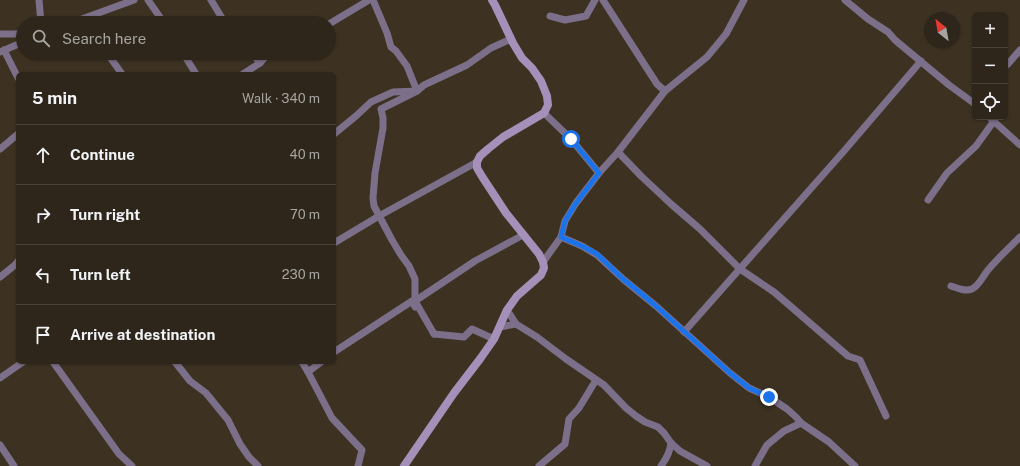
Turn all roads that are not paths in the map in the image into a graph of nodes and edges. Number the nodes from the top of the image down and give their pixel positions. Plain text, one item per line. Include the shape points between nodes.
1 (38, 0) edge
2 (134, 0) edge
3 (148, 0) edge
4 (211, 0) edge
5 (368, 0) edge
6 (373, 0) edge
7 (492, 0) edge
8 (595, 0) edge
9 (603, 0) edge
10 (744, 0) edge
11 (845, 0) edge
12 (40, 16) edge
13 (96, 16) edge
14 (159, 16) edge
15 (221, 16) edge
16 (550, 16) dead end
17 (336, 20) edge
18 (0, 34) edge
19 (16, 34) edge
20 (511, 39) junction
21 (16, 45) edge
22 (1020, 50) edge
23 (2, 51) edge
24 (112, 60) edge
25 (187, 60) edge
26 (258, 60) edge
27 (263, 60) edge
28 (921, 61) junction
29 (260, 63) junction
30 (1008, 64) edge
31 (121, 72) edge
32 (195, 72) edge
33 (246, 72) edge
34 (16, 75) edge
35 (418, 90) junction
36 (665, 91) junction
37 (972, 102) edge
38 (544, 113) junction
39 (991, 120) edge
40 (993, 120) edge
41 (336, 132) edge
42 (16, 136) edge
43 (1020, 145) edge
44 (0, 149) edge
45 (618, 152) junction
46 (477, 162) junction
47 (599, 173) junction
48 (928, 200) dead end
49 (379, 216) junction
50 (523, 235) junction
51 (561, 237) junction
52 (1020, 237) edge
53 (336, 242) edge
54 (543, 262) junction
55 (16, 264) edge
56 (740, 269) junction
57 (0, 277) edge
58 (951, 286) dead end
59 (415, 301) junction
60 (507, 310) junction
61 (516, 324) junction
62 (500, 327) junction
63 (684, 332) junction
64 (434, 334) junction
65 (494, 339) junction
66 (336, 351) edge
67 (20, 364) edge
68 (54, 364) edge
69 (177, 364) edge
70 (303, 364) edge
71 (319, 364) edge
72 (308, 372) junction
73 (0, 378) edge
74 (596, 380) junction
75 (886, 416) dead end
76 (801, 423) junction
77 (671, 443) junction
78 (0, 445) edge
79 (14, 466) edge
80 (132, 466) edge
81 (258, 466) edge
82 (358, 466) edge
83 (404, 466) edge
84 (539, 466) edge
85 (661, 466) edge
86 (706, 466) edge
87 (755, 466) edge
88 (855, 466) edge

1 - 12 street
2 - 13 street
3 - 14 street
4 - 15 street
5 - 17 street
6 - 35 street via 388,33 391,47 407,66
7 - 20 street
8 - 16 street via 586,16 565,20
9 - 36 street via 657,84
10 - 36 street via 726,34 707,57
11 - 28 street
18 - 19 street
20 - 35 street
20 - 38 street via 522,58 541,81 548,105
21 - 23 street
22 - 30 street
23 - 34 street
24 - 31 street
25 - 32 street
26 - 29 street
27 - 29 street
28 - 37 street
28 - 56 street
29 - 33 street
35 - 41 street via 393,92 371,102
35 - 49 street via 381,109 383,128 373,198
36 - 45 street
38 - 46 street via 503,137 480,156
38 - 47 street via 571,139
39 - 48 street via 976,146 947,172
40 - 43 street
42 - 44 street
45 - 47 street
45 - 56 street
46 - 49 street
46 - 50 street via 477,168 483,178
47 - 51 street via 565,221
49 - 53 street
49 - 59 street via 415,279
50 - 54 street
50 - 59 street via 475,261
51 - 54 street
51 - 63 street via 597,254
52 - 58 street via 973,289 966,291
54 - 60 street via 541,275 517,296
55 - 57 street
56 - 63 street
56 - 75 street via 774,292 848,356 860,360
59 - 64 street
60 - 61 street
60 - 62 street
61 - 62 street
61 - 74 street
62 - 65 street
63 - 76 street via 749,388 779,403
64 - 65 street via 464,337 472,329
64 - 66 street via 412,301
65 - 83 street
67 - 73 street
68 - 80 street via 119,454
69 - 81 street via 190,381 206,393 228,420 240,444
70 - 72 street
71 - 72 street
72 - 82 street via 332,418 362,450
74 - 77 street via 636,416 658,427
74 - 84 street via 579,408 568,419 565,444
76 - 87 street via 784,431 767,445
76 - 88 street via 829,442
77 - 85 street via 670,452
77 - 86 street
78 - 79 street

